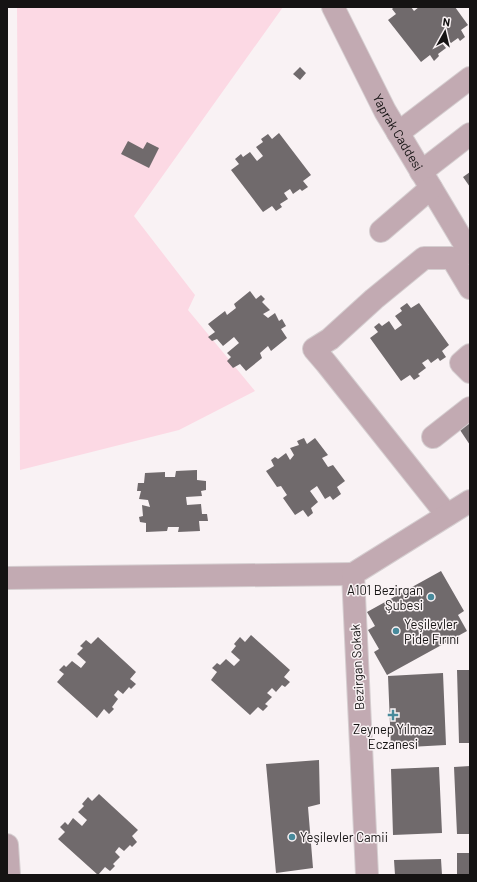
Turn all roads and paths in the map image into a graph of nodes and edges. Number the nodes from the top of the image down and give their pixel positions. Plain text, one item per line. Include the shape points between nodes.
1 (333, 7) edge
2 (470, 78) edge
3 (398, 133) junction
4 (470, 134) edge
5 (426, 180) junction
6 (381, 230) dead end
7 (470, 253) edge
8 (470, 288) edge
9 (470, 355) edge
10 (470, 372) edge
11 (470, 408) edge
12 (433, 437) dead end
13 (470, 501) edge
14 (447, 515) junction
15 (353, 574) junction
16 (7, 578) edge
17 (7, 845) edge
18 (9, 875) edge
19 (367, 875) edge

1 - 3 street, Yaprak Caddesi
2 - 3 street
3 - 5 street, Yaprak Caddesi
4 - 5 street
5 - 6 street
5 - 7 street, Yaprak Caddesi
8 - 14 street via 452,258 424,258 330,339 314,349
9 - 10 street via 460,363
11 - 12 street
13 - 14 street
14 - 15 street
15 - 16 street
15 - 19 street, Bezirgan Sokak
17 - 18 street

